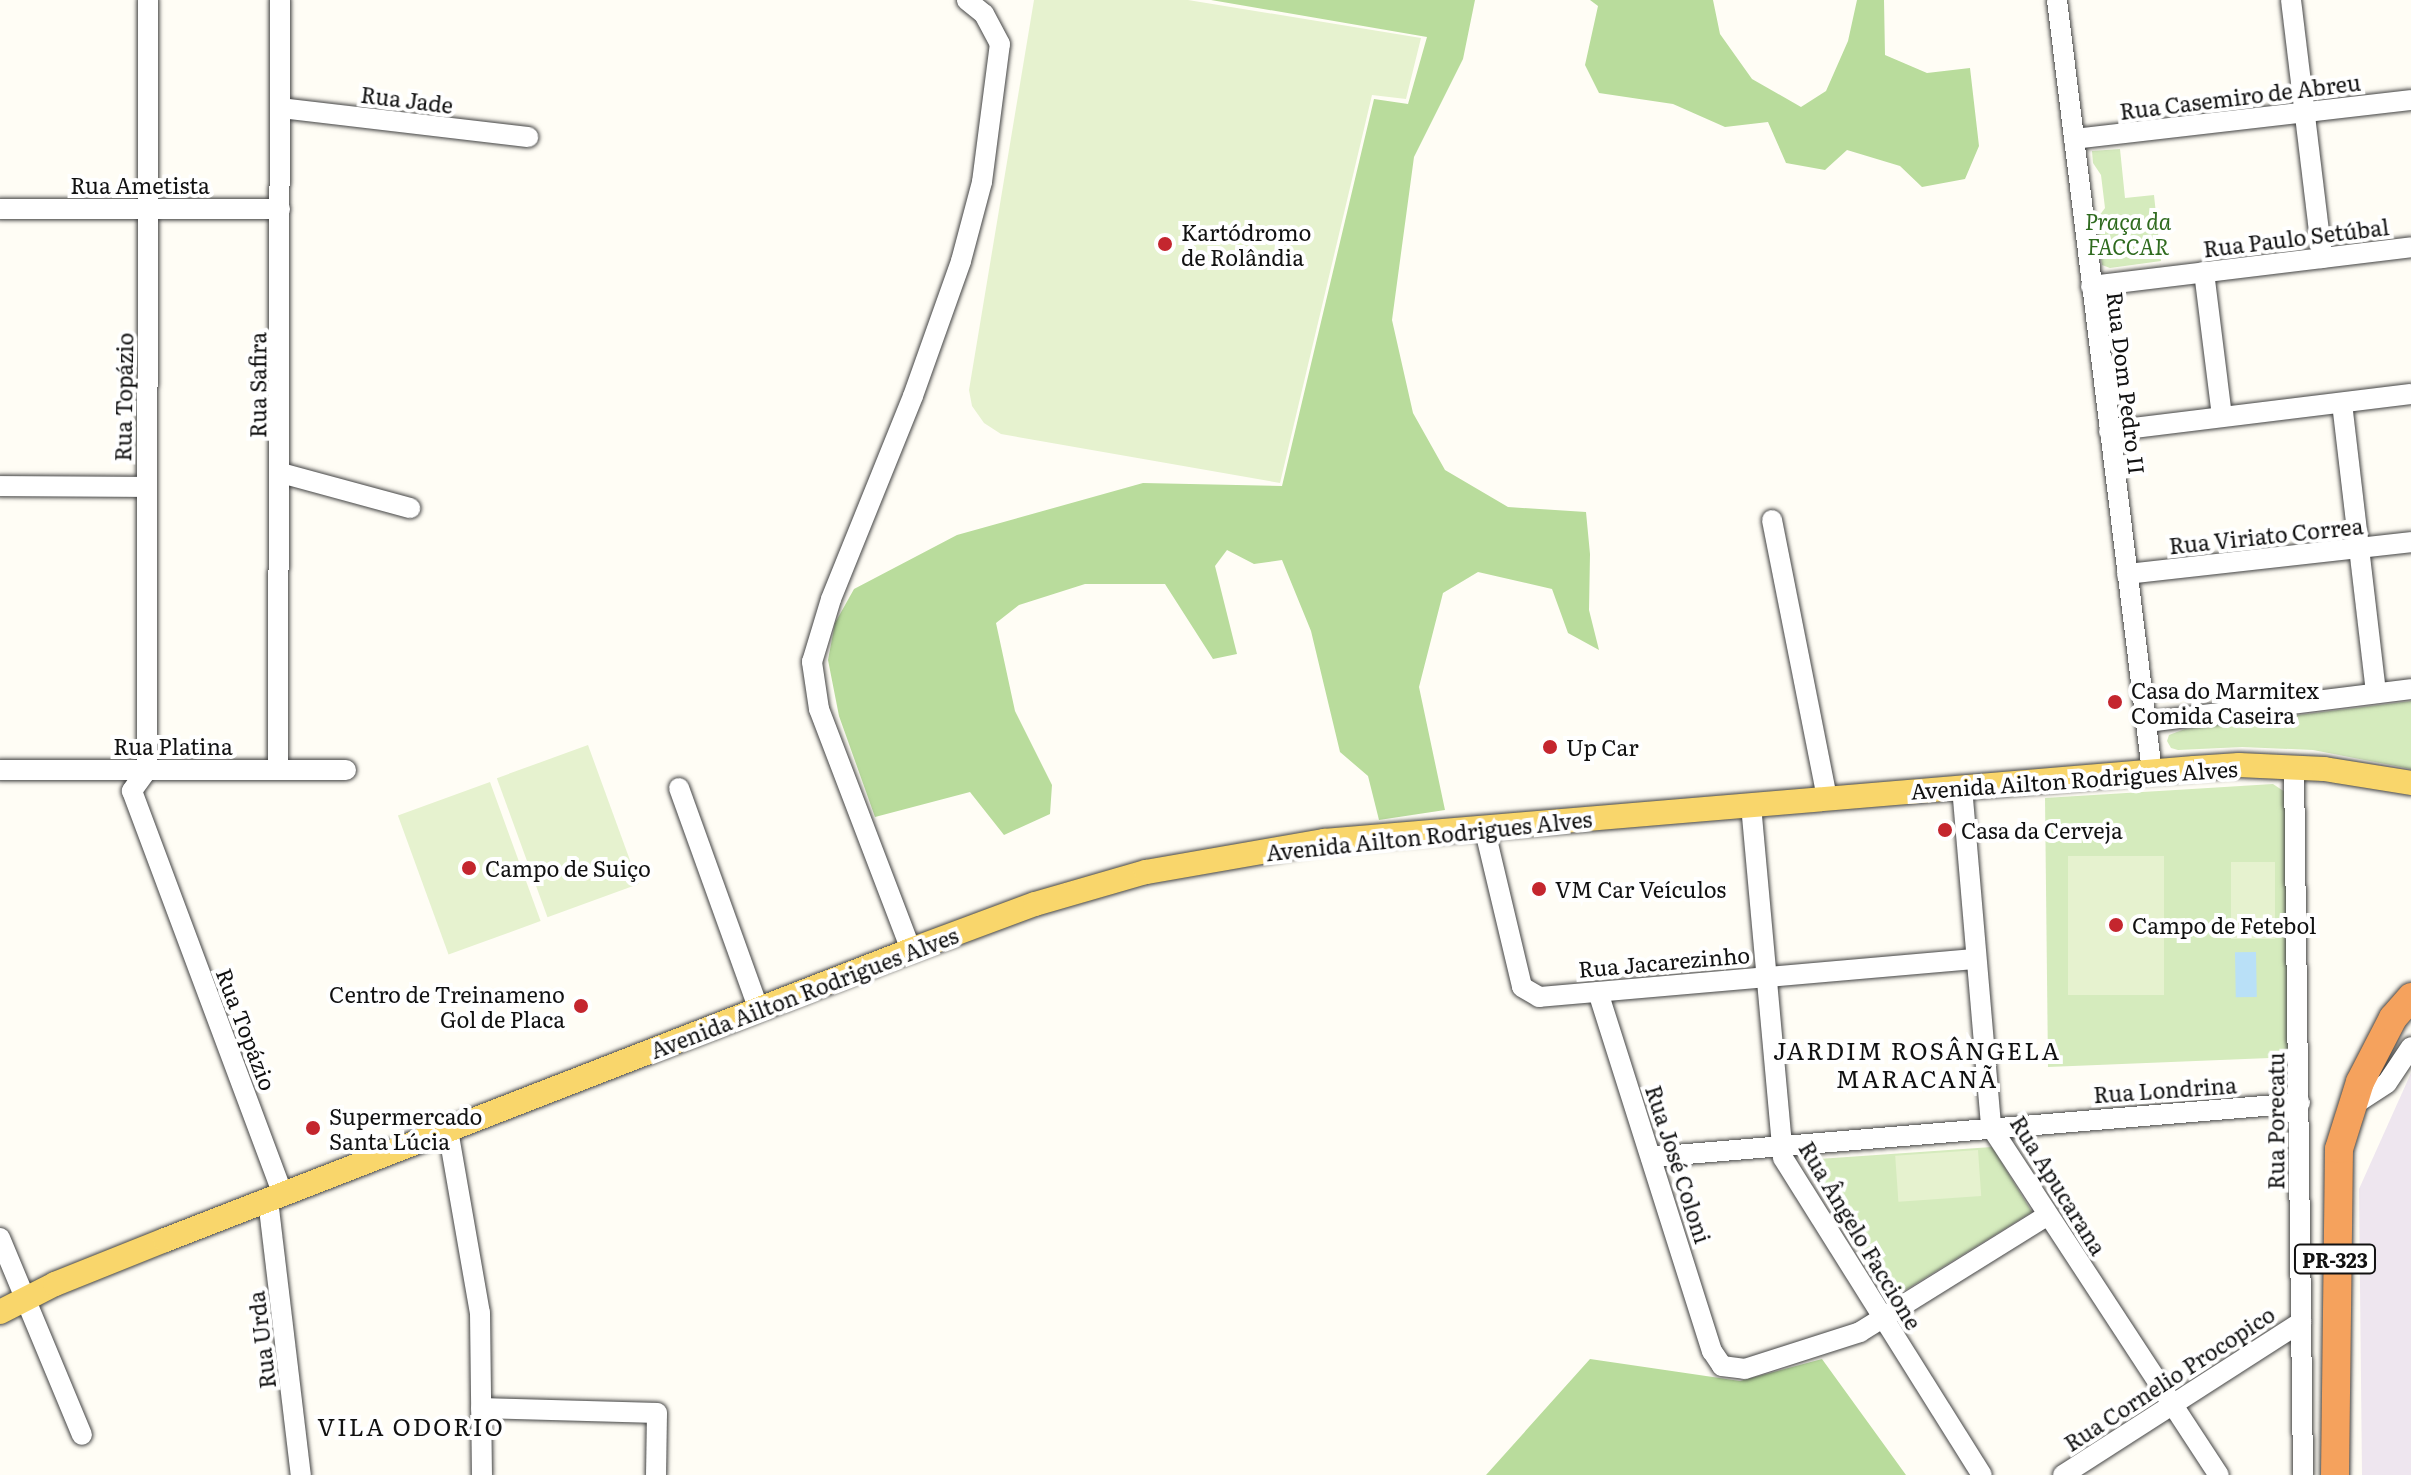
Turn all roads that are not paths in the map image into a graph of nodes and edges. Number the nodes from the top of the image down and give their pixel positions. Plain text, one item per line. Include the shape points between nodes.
1 (148, 0) edge
2 (280, 0) edge
3 (967, 0) edge
4 (2057, 0) edge
5 (2291, 0) edge
6 (2411, 100) edge
7 (281, 108) junction
8 (2304, 112) junction
9 (528, 137) dead end
10 (2074, 139) junction
11 (0, 209) edge
12 (149, 209) junction
13 (280, 209) junction
14 (2411, 247) edge
15 (2322, 258) junction
16 (2204, 272) junction
17 (2091, 286) junction
18 (2411, 394) edge
19 (2342, 403) junction
20 (2222, 416) junction
21 (2109, 431) junction
22 (281, 473) junction
23 (0, 486) edge
24 (146, 487) junction
25 (410, 508) dead end
26 (1772, 520) dead end
27 (2411, 542) edge
28 (2358, 549) junction
29 (2127, 574) junction
30 (2411, 689) edge
31 (2376, 693) junction
32 (2147, 722) junction
33 (2294, 767) junction
34 (278, 769) junction
35 (0, 770) edge
36 (125, 770) junction
37 (147, 770) junction
38 (346, 770) dead end
39 (2152, 772) junction
40 (2406, 784) edge
41 (1962, 787) junction
42 (679, 788) dead end
43 (132, 791) junction
44 (1827, 799) junction
45 (1751, 805) junction
46 (1484, 827) junction
47 (911, 950) junction
48 (1975, 959) junction
49 (1765, 976) junction
50 (1598, 992) junction
51 (2411, 997) edge
52 (759, 1010) junction
53 (2411, 1010) edge
54 (2411, 1047) edge
55 (2375, 1051) junction
56 (2300, 1103) junction
57 (2349, 1108) junction
58 (1991, 1127) junction
59 (448, 1130) junction
60 (1780, 1145) junction
61 (1651, 1157) junction
62 (276, 1197) junction
63 (2048, 1215) junction
64 (0, 1238) edge
65 (14, 1296) edge
66 (0, 1312) edge
67 (1882, 1321) junction
68 (2301, 1322) junction
69 (2173, 1404) junction
70 (481, 1408) junction
71 (82, 1435) dead end
72 (301, 1475) edge
73 (482, 1475) edge
74 (656, 1475) edge
75 (1982, 1475) edge
76 (2063, 1475) edge
77 (2219, 1475) edge
78 (2303, 1475) edge
79 (2335, 1475) edge

1 - 12 street, Rua Topázio
2 - 7 street, Rua Safira
3 - 47 street via 984,14 1000,44 982,182 961,261 877,492 831,599 812,662 819,709
4 - 10 street, Rua Dom Pedro II
5 - 8 street
6 - 8 street, Rua Casemiro de Abreu
7 - 9 street, Rua Jade
7 - 13 street, Rua Safira
8 - 10 street, Rua Casemiro de Abreu
8 - 15 street
10 - 17 street, Rua Dom Pedro II
11 - 12 street, Rua Ametista
12 - 13 street, Rua Ametista
12 - 24 street, Rua Topázio
13 - 22 street, Rua Safira
14 - 15 street, Rua Paulo Setúbal
15 - 16 street, Rua Paulo Setúbal
16 - 17 street, Rua Paulo Setúbal
16 - 20 street
17 - 21 street, Rua Dom Pedro II
18 - 19 street
19 - 20 street
19 - 28 street
20 - 21 street
21 - 29 street, Rua Dom Pedro II
22 - 25 street
22 - 34 street, Rua Safira
23 - 24 street
24 - 37 street, Rua Topázio
26 - 44 street
27 - 28 street, Rua Viriato Correa
28 - 29 street, Rua Viriato Correa
28 - 31 street
29 - 32 street, Rua Dom Pedro II
30 - 31 street
31 - 32 street
32 - 39 street, Rua Dom Pedro II
33 - 39 main road, Avenida Ailton Rodrigues Alves
33 - 40 main road, Avenida Ailton Rodrigues Alves
33 - 56 street, Rua Porecatu
34 - 37 street, Rua Platina
34 - 38 street, Rua Platina
35 - 36 street, Rua Platina
36 - 37 street, Rua Platina
36 - 43 street, Rua Topázio
37 - 43 street
39 - 41 main road, Avenida Ailton Rodrigues Alves
41 - 44 main road, Avenida Ailton Rodrigues Alves
41 - 48 street, Rua Apucarana
42 - 52 street
43 - 62 street, Rua Topázio
44 - 45 main road, Avenida Ailton Rodrigues Alves
45 - 46 main road, Avenida Ailton Rodrigues Alves
45 - 49 street, Rua Ângelo Faccione
46 - 47 main road, Avenida Ailton Rodrigues Alves via 1324,841 1146,872 1046,900
46 - 50 street, Rua Jacarezinho via 1522,987 1539,997
47 - 52 main road, Avenida Ailton Rodrigues Alves
48 - 49 street, Rua Jacarezinho
48 - 58 street, Rua Apucarana
49 - 50 street, Rua Jacarezinho
49 - 60 street, Rua Ângelo Faccione
50 - 61 street, Rua José Coloni
51 - 55 highway, PR-323
52 - 59 main road, Avenida Ailton Rodrigues Alves
53 - 55 highway, PR-323
54 - 57 street via 2387,1083
55 - 57 highway, PR-323
56 - 58 street, Rua Londrina
56 - 68 street, Rua Porecatu
57 - 79 highway, PR-323 via 2336,1190
58 - 60 street, Rua Londrina
58 - 63 street, Rua Apucarana
59 - 62 main road, Avenida Ailton Rodrigues Alves
59 - 70 street via 480,1313
60 - 61 street, Rua Londrina
60 - 67 street, Rua Ângelo Faccione via 1790,1171
61 - 67 street, Rua José Coloni via 1712,1351 1722,1366 1745,1369
62 - 65 main road, Avenida Ailton Rodrigues Alves
62 - 72 street, Rua Urda
63 - 67 street
63 - 69 street, Rua Apucarana
64 - 65 street
65 - 66 main road, Avenida Ailton Rodrigues Alves
65 - 71 street
67 - 75 street, Rua Ângelo Faccione
68 - 69 street, Rua Cornelio Procopico
68 - 78 street, Rua Porecatu
69 - 76 street, Rua Cornelio Procopico
69 - 77 street, Rua Apucarana
70 - 73 street
70 - 74 street via 657,1413

